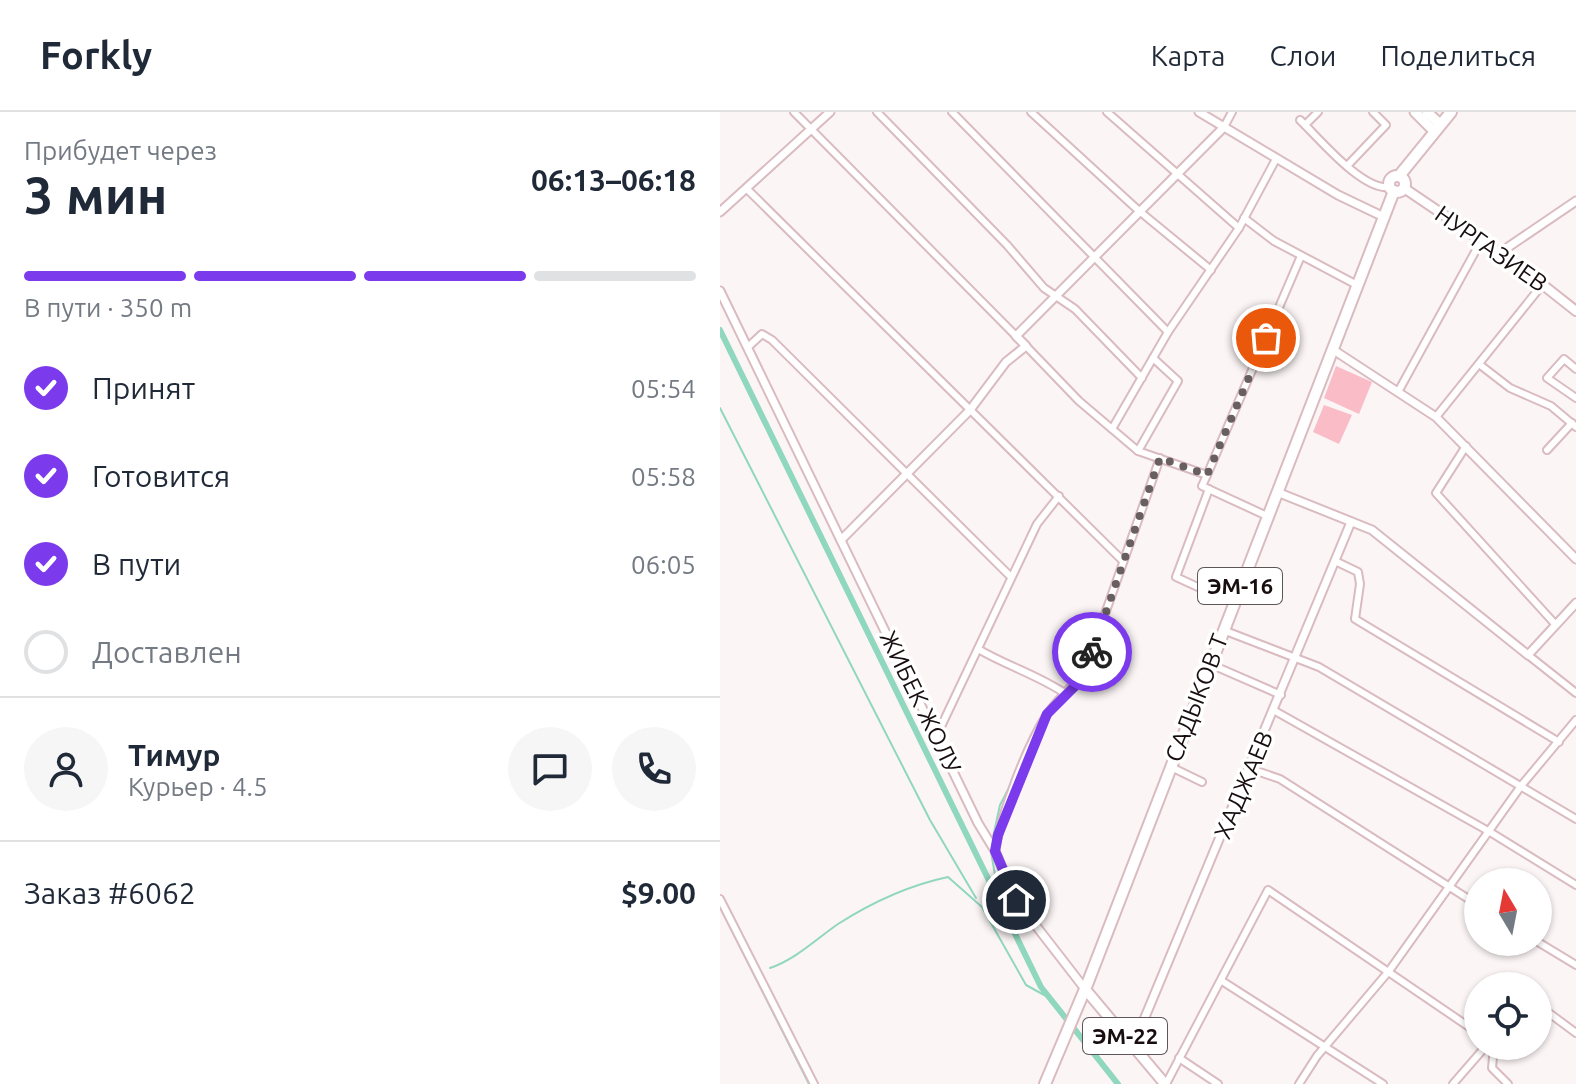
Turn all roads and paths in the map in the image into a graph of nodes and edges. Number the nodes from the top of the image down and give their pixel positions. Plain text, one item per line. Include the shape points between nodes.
1 (794, 112) edge
2 (830, 112) edge
3 (877, 112) edge
4 (952, 112) edge
5 (1031, 112) edge
6 (1107, 112) edge
7 (1199, 112) edge
8 (1232, 112) edge
9 (1318, 112) edge
10 (1373, 112) edge
11 (1415, 112) edge
12 (1427, 112) edge
13 (1451, 112) edge
14 (1224, 127) junction
15 (1437, 128) junction
16 (810, 130) junction
17 (1276, 159) junction
18 (1347, 166) junction
19 (1177, 176) junction
20 (1396, 189) junction
21 (748, 190) junction
22 (1576, 201) edge
23 (1138, 210) junction
24 (720, 212) edge
25 (1384, 217) junction
26 (1244, 218) junction
27 (1239, 228) junction
28 (1481, 241) junction
29 (1498, 254) junction
30 (1301, 256) junction
31 (1095, 259) junction
32 (1211, 270) junction
33 (1357, 285) junction
34 (1542, 285) junction
35 (720, 291) edge
36 (1057, 296) junction
37 (1576, 311) edge
38 (1168, 332) junction
39 (1016, 336) junction
40 (1026, 346) junction
41 (748, 347) junction
42 (1332, 349) junction
43 (1153, 358) junction
44 (1479, 364) junction
45 (1576, 369) edge
46 (1142, 378) junction
47 (1398, 392) junction
48 (1576, 398) edge
49 (970, 410) junction
50 (1436, 417) junction
51 (1574, 425) edge
52 (1112, 429) junction
53 (1466, 446) junction
54 (1547, 450) dead end
55 (1138, 451) junction
56 (1160, 458) junction
57 (908, 473) junction
58 (1207, 475) junction
59 (1209, 489) junction
60 (1277, 492) junction
61 (1059, 496) junction
62 (1267, 516) junction
63 (1351, 522) junction
64 (841, 540) junction
65 (1576, 559) edge
66 (1122, 560) junction
67 (1335, 561) junction
68 (1010, 576) junction
69 (1200, 588) dead end
70 (1576, 603) edge
71 (1555, 624) junction
72 (1223, 630) junction
73 (978, 649) junction
74 (1528, 655) junction
75 (1296, 658) junction
76 (1210, 664) junction
77 (1576, 693) edge
78 (1066, 694) junction
79 (1281, 695) junction
80 (1275, 711) junction
81 (1576, 720) edge
82 (937, 735) junction
83 (1559, 742) junction
84 (1171, 767) junction
85 (1251, 769) junction
86 (1202, 782) dead end
87 (1521, 786) junction
88 (1576, 819) edge
89 (1490, 832) junction
90 (995, 851) junction
91 (1576, 885) edge
92 (1450, 887) junction
93 (1464, 896) edge
94 (720, 899) edge
95 (1552, 950) edge
96 (1576, 965) edge
97 (1389, 971) junction
98 (1222, 981) junction
99 (1086, 986) junction
100 (1552, 1015) edge
101 (1464, 1023) edge
102 (1576, 1033) edge
103 (1133, 1046) junction
104 (1328, 1047) junction
105 (1179, 1058) junction
106 (1474, 1060) edge
107 (1493, 1060) edge
108 (814, 1084) edge
109 (1045, 1084) edge
110 (1165, 1084) edge
111 (1218, 1084) edge
112 (1299, 1084) edge
113 (1383, 1084) edge
114 (1453, 1084) edge
115 (1508, 1084) edge

1 - 16 street
2 - 16 street
3 - 36 street
4 - 31 street
5 - 23 street
6 - 19 street
7 - 14 street
8 - 14 street
9 - 18 street via 1303,122
10 - 18 street via 1386,125
11 - 15 main road
12 - 15 main road
13 - 15 highway
14 - 17 street
14 - 19 street
15 - 20 highway via 1399,176 1405,181
16 - 21 street
16 - 39 street
17 - 25 street
17 - 26 street
18 - 20 street via 1377,188
19 - 23 street
19 - 27 street
20 - 25 highway, САДЫКОВ Т / ЭМ-16
20 - 28 main road, НУРГАЗИЕВ
21 - 24 street
21 - 49 street
22 - 29 street
23 - 31 street
23 - 32 street
25 - 33 highway, САДЫКОВ Т / ЭМ-16
26 - 27 street
26 - 30 street
27 - 32 street
28 - 29 main road, НУРГАЗИЕВ
28 - 47 street
29 - 34 main road, НУРГАЗИЕВ
30 - 33 street
30 - 58 street
31 - 36 street
31 - 38 street
32 - 38 street
33 - 42 highway, САДЫКОВ Т / ЭМ-16
34 - 37 main road, НУРГАЗИЕВ
34 - 44 street
35 - 41 street, ЖИБЕК ЖОЛУ
36 - 39 street
36 - 46 street
38 - 43 street
39 - 40 street
40 - 49 street via 1006,362
40 - 52 street
41 - 57 street via 762,334 772,340
41 - 64 street, ЖИБЕК ЖОЛУ
42 - 47 street
42 - 60 highway, САДЫКОВ Т / ЭМ-16
43 - 46 street
43 - 55 street via 1178,381
44 - 50 street
44 - 51 street
45 - 48 street via 1564,359 1547,378
46 - 52 street
47 - 50 street
49 - 57 street
49 - 61 street
50 - 53 street
51 - 54 street
52 - 55 street
53 - 65 street
53 - 71 street via 1436,493
55 - 56 street
56 - 58 street
56 - 66 street
57 - 64 street
57 - 68 street
58 - 59 street via 1202,486
59 - 62 street
59 - 69 street via 1176,577
60 - 62 highway, САДЫКОВ Т / ЭМ-16
60 - 63 street
61 - 66 street
61 - 68 street via 1037,524
62 - 72 highway, САДЫКОВ Т / ЭМ-16
63 - 67 street, ХАДЖАЕВ
63 - 74 street via 1372,530
64 - 82 street, ЖИБЕК ЖОЛУ
66 - 78 street via 1081,680
67 - 75 street, ХАДЖАЕВ
67 - 83 street via 1358,572 1355,619
68 - 73 street
70 - 71 street
71 - 74 street
72 - 75 street
72 - 76 highway, САДЫКОВ Т / ЭМ-16
73 - 78 street
73 - 82 street
74 - 77 street
75 - 79 street, ХАДЖАЕВ
75 - 87 street
76 - 79 street
76 - 84 highway, САДЫКОВ Т / ЭМ-16
78 - 90 street via 1047,714
79 - 80 street, ХАДЖАЕВ
80 - 85 street, ХАДЖАЕВ
80 - 89 street
81 - 83 street
82 - 90 street, ЖИБЕК ЖОЛУ
83 - 87 street
84 - 86 street
84 - 99 highway, САДЫКОВ Т / ЭМ-16
85 - 92 street via 1280,779
85 - 103 street, ХАДЖАЕВ
87 - 88 street
87 - 89 street
89 - 91 street
89 - 92 street
90 - 99 street, ЖИБЕК ЖОЛУ via 1016,900
92 - 93 street
92 - 97 street
94 - 108 street
95 - 96 street
97 - 98 street via 1268,890
97 - 101 street
97 - 104 street
98 - 104 street
98 - 105 street
99 - 103 main road, ЖИБЕК ЖОЛУ / ЭМ-22
99 - 109 highway, ЭМ-16
100 - 102 street
103 - 110 main road, ЖИБЕК ЖОЛУ / ЭМ-22
104 - 112 street
104 - 113 street
105 - 110 street
105 - 111 street
106 - 114 street
107 - 115 street via 1492,1068

